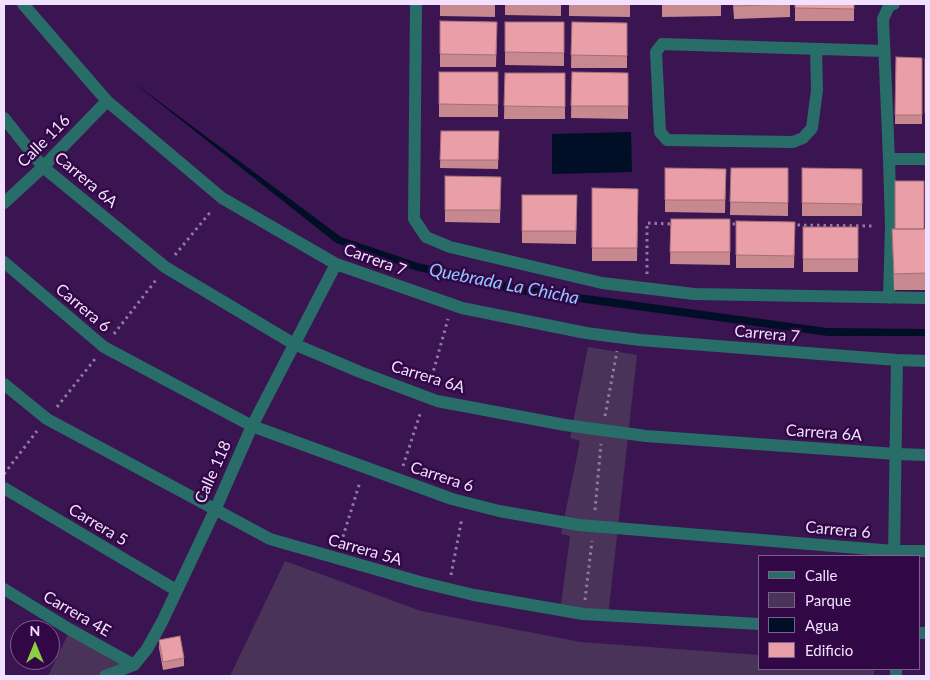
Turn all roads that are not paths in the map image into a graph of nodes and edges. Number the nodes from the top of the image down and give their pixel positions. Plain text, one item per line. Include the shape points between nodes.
1 (23, 4) edge
2 (416, 4) edge
3 (894, 4) edge
4 (816, 49) junction
5 (884, 51) junction
6 (107, 101) junction
7 (4, 118) edge
8 (889, 159) junction
9 (926, 159) edge
10 (43, 167) junction
11 (4, 203) edge
12 (4, 262) edge
13 (336, 264) junction
14 (889, 298) junction
15 (926, 298) edge
16 (294, 344) junction
17 (897, 360) junction
18 (926, 361) edge
19 (4, 384) edge
20 (252, 426) junction
21 (896, 454) junction
22 (926, 455) edge
23 (4, 488) edge
24 (215, 510) junction
25 (926, 551) edge
26 (894, 554) edge
27 (4, 589) edge
28 (176, 590) junction
29 (758, 624) edge
30 (134, 666) junction
31 (105, 676) edge

1 - 6 street, Carrera 7
2 - 14 street via 414,219 426,237 459,250 602,283 694,294
3 - 5 street via 889,6 883,18
4 - 4 street via 662,44 656,52 660,132 668,140 792,142 803,138 812,128 817,90
4 - 5 street
5 - 8 street
6 - 10 street, Calle 116
6 - 13 street, Carrera 7 via 222,198
7 - 10 street, Carrera 6A
8 - 9 street
8 - 14 street
10 - 11 street, Calle 116
10 - 16 street, Carrera 6A via 164,267
12 - 20 street, Carrera 6 via 104,347
13 - 16 street, Calle 118
13 - 17 street, Carrera 7 via 462,308 586,333
14 - 15 street
16 - 20 street, Calle 118
16 - 21 street, Carrera 6A via 438,401 646,436
17 - 18 street, Carrera 7
17 - 21 street
19 - 24 street, Carrera 5A via 47,419
20 - 24 street, Calle 118
20 - 26 street, Carrera 6 via 465,502 552,521
21 - 22 street, Carrera 6A
21 - 26 street
23 - 28 street, Carrera 5
24 - 28 street, Calle 118
24 - 29 street, Carrera 5A via 270,539 448,589 583,614
25 - 26 street, Carrera 6
27 - 30 street, Carrera 4E
28 - 30 street, Calle 118 via 162,622
30 - 31 street

